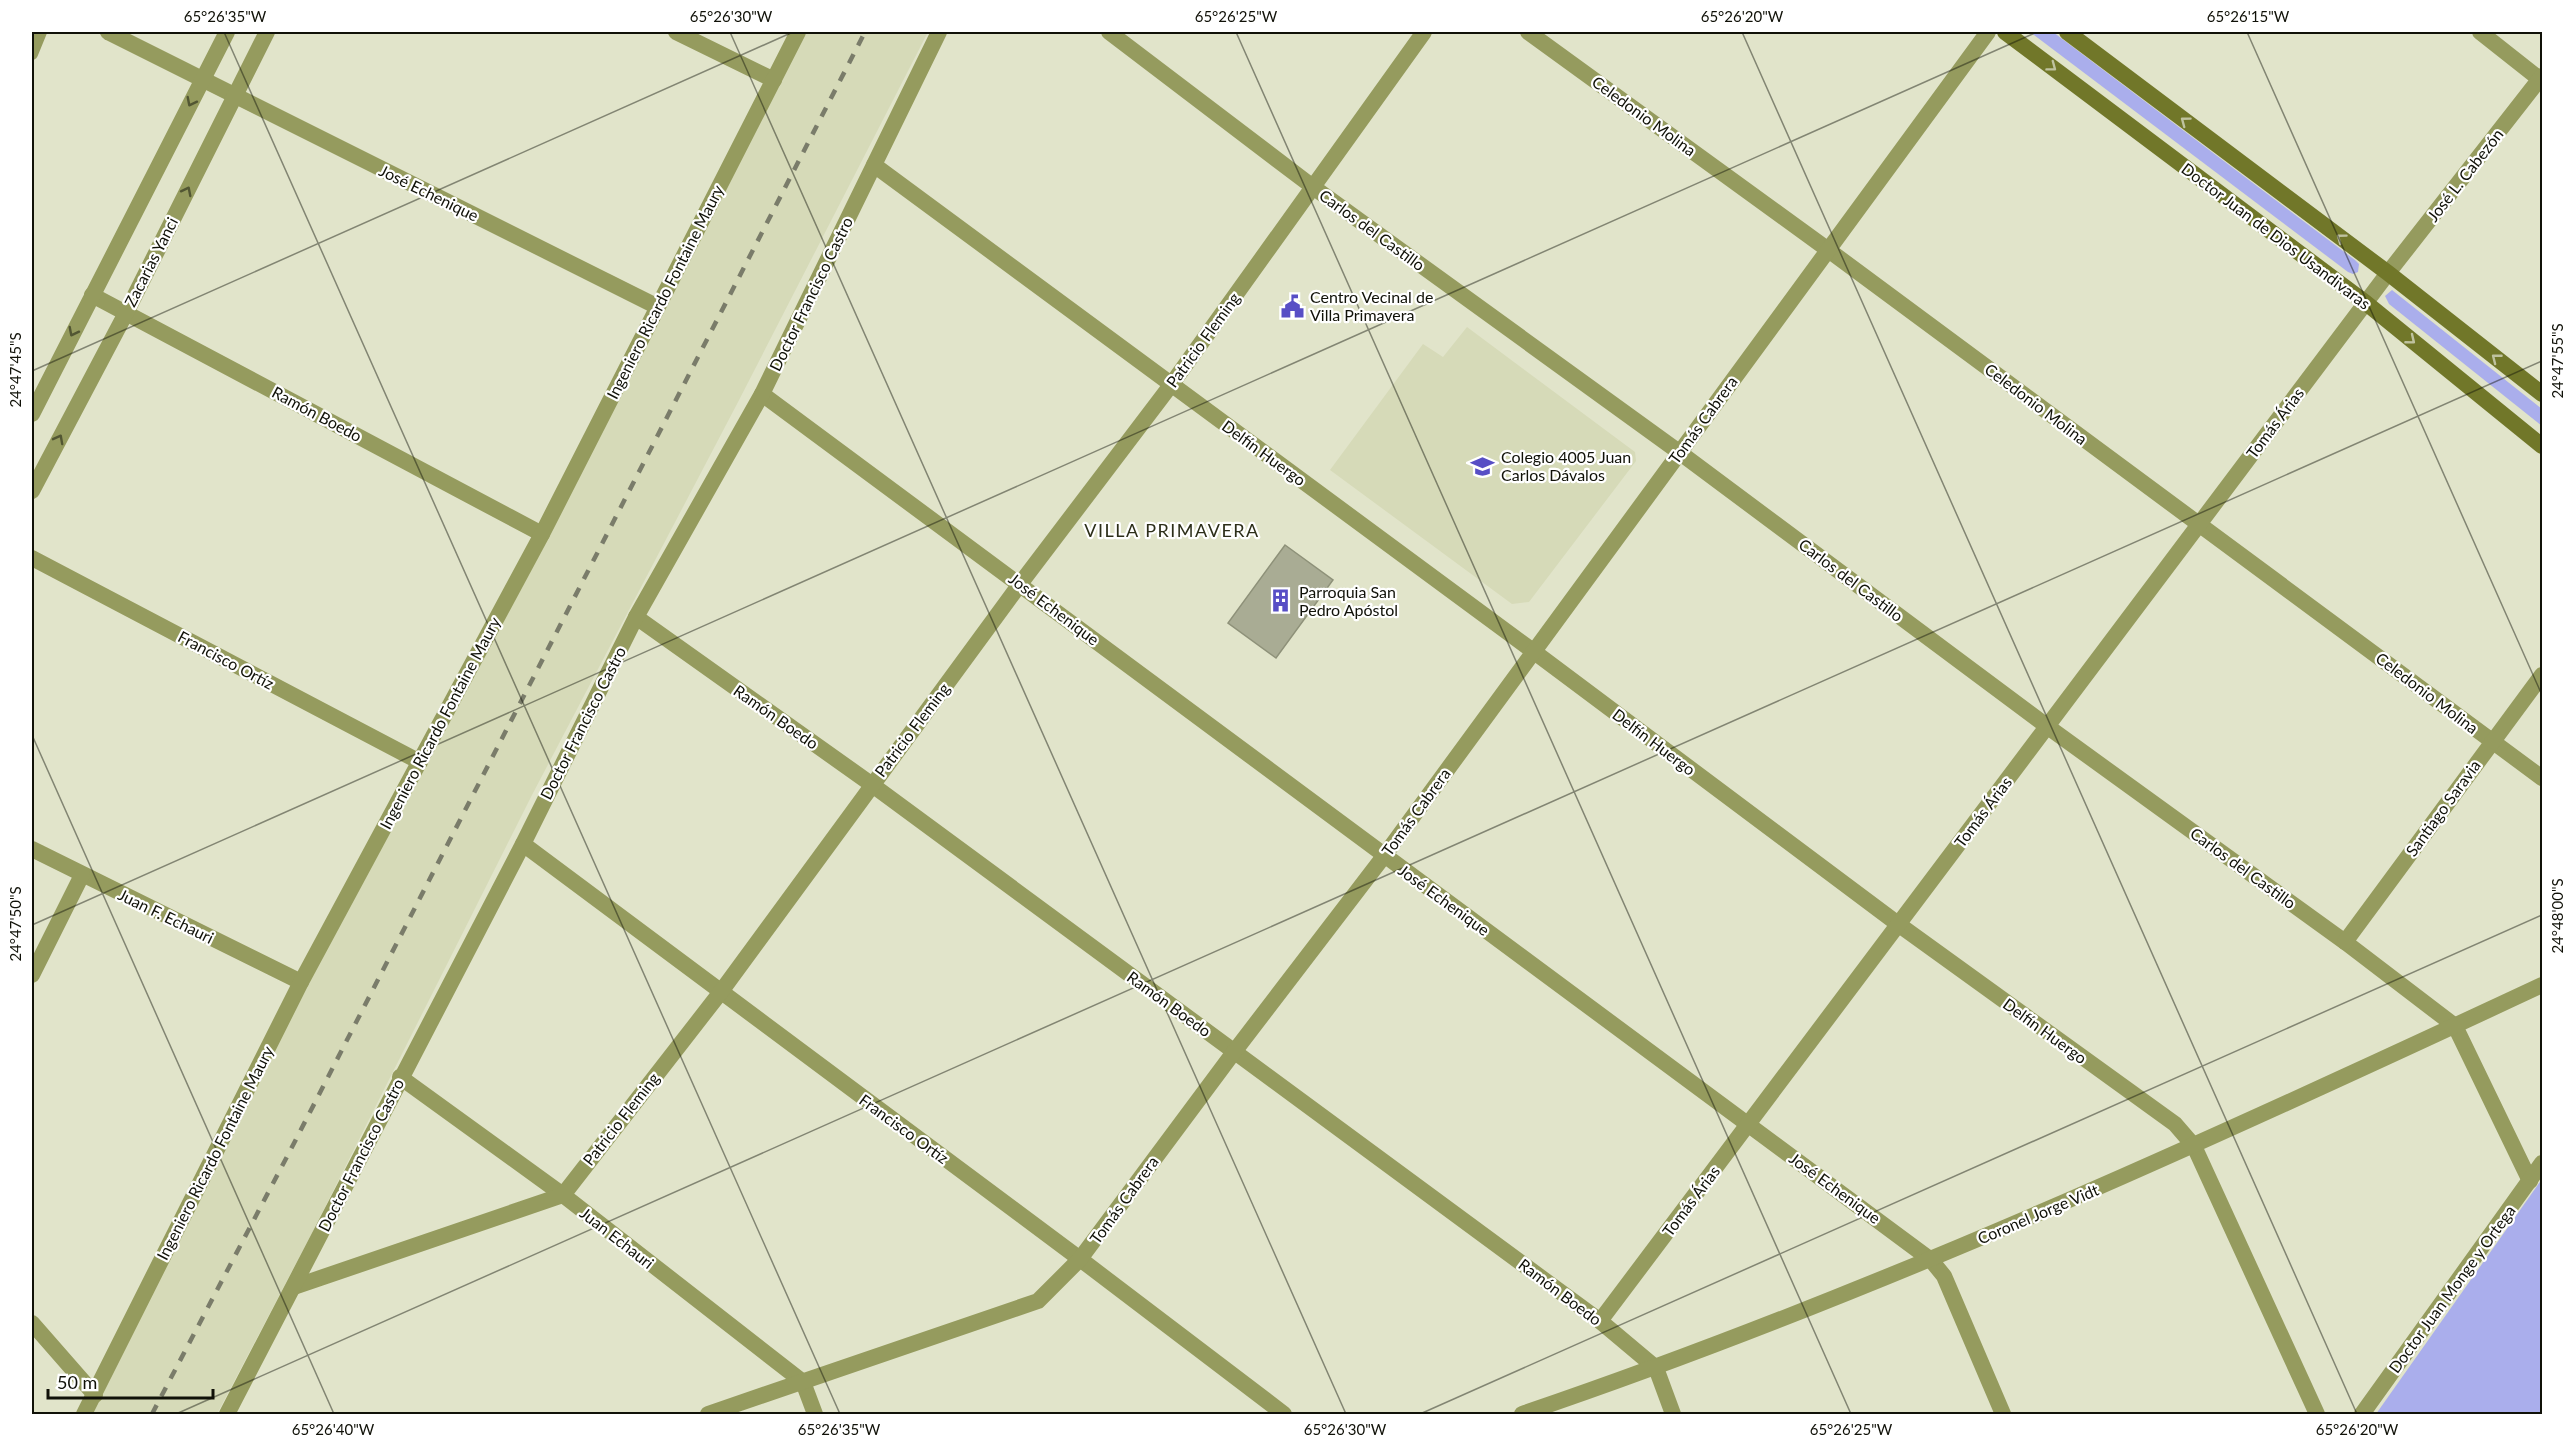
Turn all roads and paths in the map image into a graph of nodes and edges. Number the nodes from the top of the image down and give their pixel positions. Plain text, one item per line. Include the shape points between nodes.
1 (41, 32) edge
2 (108, 32) edge
3 (227, 32) edge
4 (267, 32) edge
5 (676, 32) edge
6 (798, 32) edge
7 (939, 32) edge
8 (1110, 32) edge
9 (1424, 32) edge
10 (1528, 32) edge
11 (1988, 32) edge
12 (2005, 32) edge
13 (2067, 32) edge
14 (2480, 32) edge
15 (32, 54) edge
16 (202, 79) junction
17 (2542, 79) edge
18 (774, 80) junction
19 (235, 96) junction
20 (874, 165) junction
21 (1312, 187) junction
22 (1827, 249) junction
23 (2388, 273) junction
24 (92, 295) junction
25 (2366, 303) junction
26 (656, 306) junction
27 (126, 313) junction
28 (1172, 385) junction
29 (762, 394) junction
30 (2542, 394) edge
31 (32, 414) edge
32 (2542, 446) edge
33 (1679, 452) junction
34 (32, 491) edge
35 (2198, 524) junction
36 (542, 534) junction
37 (32, 558) edge
38 (1020, 584) junction
39 (636, 618) junction
40 (1533, 651) junction
41 (2542, 675) edge
42 (2048, 727) junction
43 (2492, 742) junction
44 (420, 762) junction
45 (2542, 778) edge
46 (871, 784) junction
47 (522, 844) junction
48 (32, 849) edge
49 (1384, 856) junction
50 (82, 875) junction
51 (1898, 924) junction
52 (2345, 942) junction
53 (32, 975) edge
54 (301, 982) junction
55 (2542, 985) edge
56 (720, 993) junction
57 (2455, 1026) junction
58 (1234, 1052) junction
59 (400, 1077) junction
60 (1749, 1125) junction
61 (2194, 1146) junction
62 (2542, 1163) edge
63 (2530, 1181) junction
64 (562, 1195) junction
65 (1080, 1260) junction
66 (1932, 1260) junction
67 (294, 1287) junction
68 (1600, 1321) junction
69 (32, 1323) edge
70 (1656, 1368) junction
71 (803, 1382) junction
72 (95, 1395) junction
73 (84, 1414) edge
74 (227, 1414) edge
75 (708, 1414) edge
76 (815, 1414) edge
77 (1284, 1414) edge
78 (1522, 1414) edge
79 (1673, 1414) edge
80 (2003, 1414) edge
81 (2317, 1414) edge
82 (2362, 1414) edge

1 - 15 lane
2 - 16 street, José Echenique
3 - 16 street
4 - 19 street, Zacarias Yanci
5 - 18 street
6 - 18 street, Ingeniero Ricardo Fontaine Maury
7 - 20 street, Doctor Francisco Castro
8 - 21 street, Carlos del Castillo
9 - 21 street, Patricio Fleming
10 - 22 street, Celedonio Molina
11 - 22 street, Tomás Cabrera
12 -> 25 main road, Doctor Juan de Dios Usandivaras
23 -> 13 main road
14 - 17 street
16 - 19 street, José Echenique
16 -> 24 street
17 - 23 street, José L. Cabezón
18 - 26 street, Ingeniero Ricardo Fontaine Maury
19 - 26 street, José Echenique
27 -> 19 street, Zacarias Yanci
20 - 28 street, Delfín Huergo
20 - 29 street, Doctor Francisco Castro
21 - 28 street, Patricio Fleming
21 - 33 street, Carlos del Castillo
22 - 33 street, Tomás Cabrera
22 - 35 street, Celedonio Molina
23 - 25 street, José L. Cabezón
30 -> 23 main road
24 - 27 street, Ramón Boedo
24 -> 31 street
25 -> 32 main road, Doctor Juan de Dios Usandivaras
25 - 35 street, Tomás Árias
26 - 36 street, Ingeniero Ricardo Fontaine Maury
34 -> 27 street, Zacarias Yanci
27 - 36 street, Ramón Boedo
28 - 38 street, Patricio Fleming
28 - 40 street, Delfín Huergo
29 - 38 street, José Echenique
29 - 39 street, Doctor Francisco Castro
33 - 40 street, Tomás Cabrera
33 - 42 street, Carlos del Castillo
35 - 42 street, Tomás Árias
35 - 43 street, Celedonio Molina
36 - 44 street, Ingeniero Ricardo Fontaine Maury
37 - 44 street, Francisco Ortíz
38 - 46 street, Patricio Fleming
38 - 49 street, José Echenique
39 - 46 street, Ramón Boedo
39 - 47 street, Doctor Francisco Castro
40 - 49 street, Tomás Cabrera
40 - 51 street, Delfín Huergo
41 - 43 street, Santiago Saravia
42 - 51 street, Tomás Árias
42 - 52 street, Carlos del Castillo
43 - 45 street, Celedonio Molina
43 - 52 street, Santiago Saravia
44 - 54 street, Ingeniero Ricardo Fontaine Maury
46 - 56 street, Patricio Fleming
46 - 58 street, Ramón Boedo
47 - 56 street, Francisco Ortíz
47 - 59 street, Doctor Francisco Castro
48 - 50 street, Juan F. Echauri
49 - 58 street, Tomás Cabrera
49 - 60 street, José Echenique
50 - 53 street
50 - 54 street, Juan F. Echauri
51 - 60 street, Tomás Árias
51 - 61 street, Delfín Huergo via 2175,1124
52 - 57 street, Carlos del Castillo
54 - 72 street, Ingeniero Ricardo Fontaine Maury
55 - 57 street, Coronel Jorge Vidt
56 - 64 street, Patricio Fleming
56 - 65 street, Francisco Ortíz
57 - 61 street, Coronel Jorge Vidt
57 - 63 street, Carlos del Castillo
58 - 65 street, Tomás Cabrera
58 - 68 street, Ramón Boedo
59 - 64 street, Juan Echauri
59 - 67 street, Doctor Francisco Castro
60 - 66 street, José Echenique
60 - 68 street, Tomás Árias
61 - 66 street, Coronel Jorge Vidt
61 - 81 street, Delfín Huergo
62 - 63 street, Doctor Juan Monge y Ortega
63 - 82 street, Doctor Juan Monge y Ortega
64 - 67 street
64 - 71 street, Juan Echauri
65 - 71 street, Tomás Cabrera via 1038,1301
65 - 77 street, Francisco Ortíz
66 - 70 street, Coronel Jorge Vidt
66 - 80 street, José Echenique via 1944,1276
67 - 74 street, Doctor Francisco Castro
68 - 70 street, Ramón Boedo
69 - 72 street
70 - 78 street, Coronel Jorge Vidt
70 - 79 street, Ramón Boedo
71 - 75 street, Tomás Cabrera
71 - 76 street
72 - 73 street, Ingeniero Ricardo Fontaine Maury

